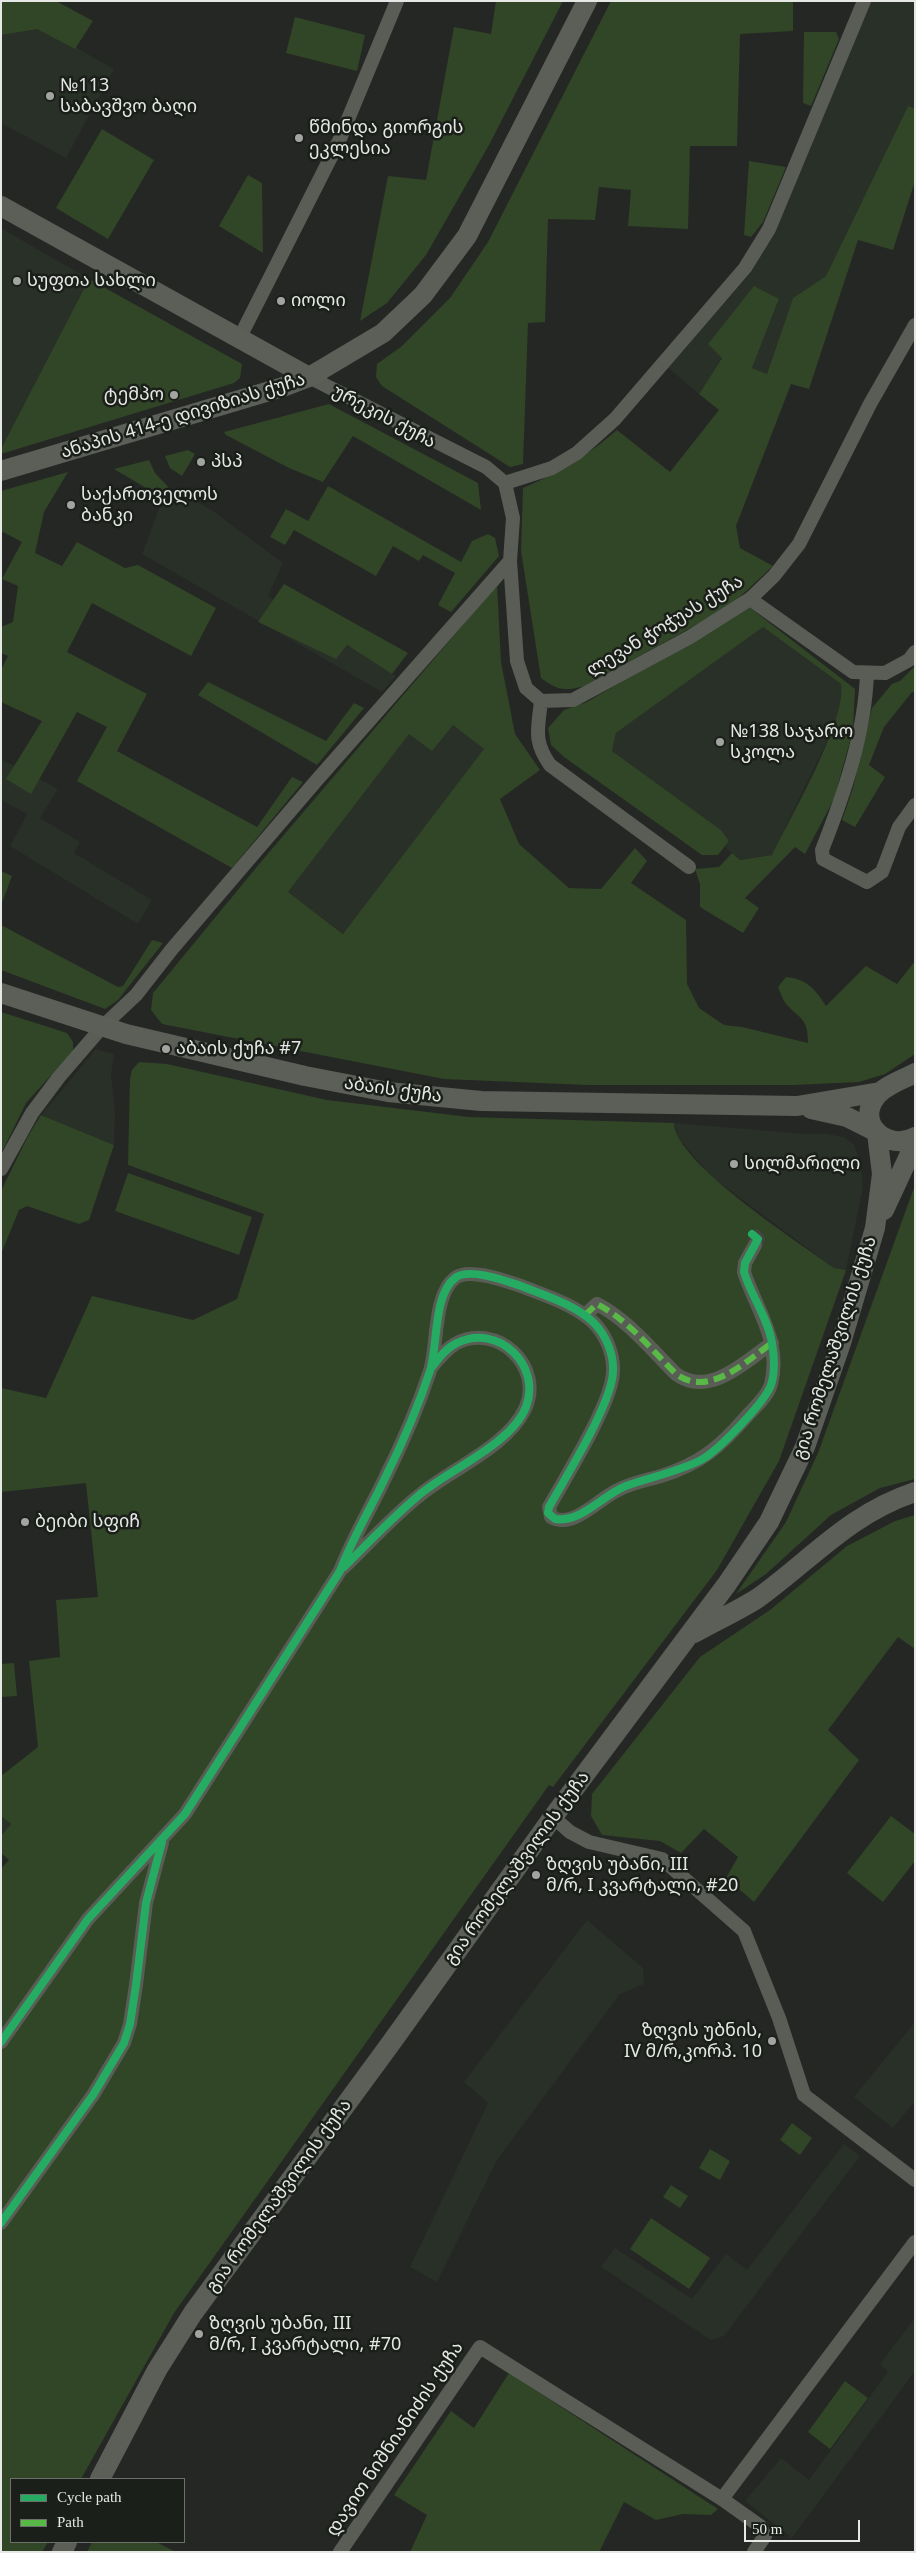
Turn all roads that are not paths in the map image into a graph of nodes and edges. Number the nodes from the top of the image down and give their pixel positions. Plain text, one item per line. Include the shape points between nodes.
1 (397, 1) edge
2 (588, 1) edge
3 (864, 1) edge
4 (1, 206) edge
5 (915, 325) edge
6 (239, 339) junction
7 (309, 377) junction
8 (1, 471) edge
9 (505, 483) junction
10 (510, 561) junction
11 (750, 599) junction
12 (915, 652) edge
13 (867, 673) junction
14 (541, 701) junction
15 (915, 805) edge
16 (689, 867) dead end
17 (1, 993) edge
18 (103, 1026) junction
19 (915, 1073) edge
20 (885, 1089) junction
21 (915, 1091) edge
22 (797, 1106) junction
23 (876, 1132) junction
24 (915, 1137) edge
25 (915, 1144) edge
26 (1, 1168) edge
27 (875, 1228) junction
28 (754, 1246) tunnel mouth
29 (585, 1315) junction
30 (772, 1343) junction
31 (431, 1369) junction
32 (915, 1492) edge
33 (340, 1571) junction
34 (689, 1636) junction
35 (553, 1817) junction
36 (162, 1840) junction
37 (1, 2042) edge
38 (915, 2180) edge
39 (1, 2223) edge
40 (915, 2242) edge
41 (101, 2478) edge
42 (722, 2499) junction
43 (340, 2552) edge
44 (754, 2552) edge

1 - 6 street via 339,141
2 - 7 street, ანაპის 414-ე დივიზიას ქუჩა via 467,236 423,295 383,333
3 - 9 street via 769,229 745,268 615,419 582,449 552,468
4 - 6 street, ურეკის ქუჩა
5 - 11 street, ლევან ჭოჭუას ქუჩა via 870,404 799,544 774,576
6 - 7 street, ურეკის ქუჩა
7 - 8 street, ანაპის 414-ე დივიზიას ქუჩა via 245,400
7 - 9 street, ურეკის ქუჩა via 486,467
9 - 10 street via 513,518
10 - 14 street via 517,661 526,688
10 - 18 street via 316,781 136,995
11 - 13 street via 853,672
11 - 14 street, ლევან ჭოჭუას ქუჩა via 591,692 573,700
12 - 13 street via 908,660 884,673
13 - 15 street via 856,750 822,850 823,859 867,882 882,872 899,828
14 - 16 street via 536,737 539,750 550,765
17 - 18 street, აბაის ქუჩა
18 - 22 street, აბაის ქუჩა via 217,1056 388,1092 481,1101
18 - 26 street via 32,1113
19 - 20 street, აბაის ქუჩა
20 - 21 street via 902,1085
20 - 22 street, აბაის ქუჩა
20 - 23 street, გია რომელაშვილის ქუჩა via 873,1101 870,1111
22 - 23 street, აბაის ქუჩა via 847,1117
23 - 24 street, აბაის ქუჩა via 897,1143
23 - 27 street, გია რომელაშვილის ქუჩა via 882,1174
25 - 27 street, გია რომელაშვილის ქუჩა
27 - 34 street, გია რომელაშვილის ქუჩა via 805,1447 769,1522
28 - 30 street via 744,1272
29 - 30 street via 597,1304 605,1308 676,1374 696,1383 717,1379
29 - 30 street via 603,1334 614,1372 601,1411 549,1507 551,1517 561,1520 576,1517 619,1489 690,1465 717,1448 767,1393 773,1371
29 - 31 street via 510,1282 474,1274 456,1277 442,1302
31 - 33 street via 408,1428
31 - 33 street via 440,1356 456,1343 474,1338 497,1341 517,1354 524,1366 529,1382 526,1407 508,1434 419,1495
32 - 34 street via 889,1501 839,1531 757,1598
33 - 36 street via 185,1814
34 - 35 street, გია რომელაშვილის ქუჩა
35 - 38 street via 570,1832 589,1842 662,1859 744,1932 779,2018 804,2095
35 - 41 street, გია რომელაშვილის ქუჩა via 193,2313 157,2370
36 - 37 street via 88,1919
36 - 39 street via 146,1903 135,1994 124,2043 94,2095
40 - 42 street
42 - 43 street, დავით ნიშნიანიძის ქუჩა via 480,2346
42 - 44 street via 760,2526 765,2536

